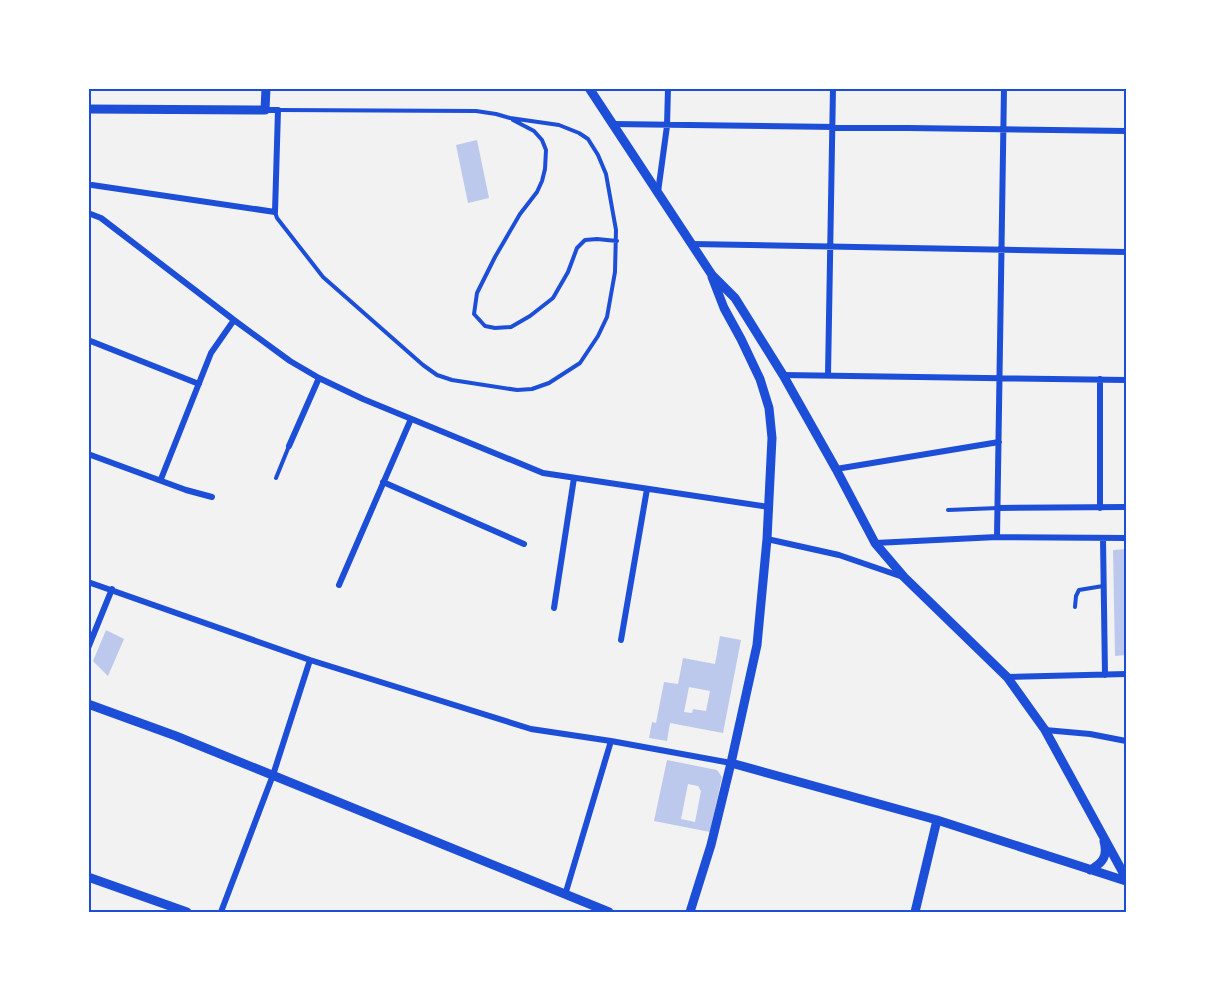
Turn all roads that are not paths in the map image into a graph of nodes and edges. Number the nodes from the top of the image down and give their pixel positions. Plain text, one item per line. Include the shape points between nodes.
1 (266, 88) edge
2 (589, 88) edge
3 (668, 88) edge
4 (833, 88) edge
5 (1004, 88) edge
6 (88, 109) edge
7 (265, 110) junction
8 (278, 110) junction
9 (510, 118) junction
10 (613, 124) junction
11 (667, 126) junction
12 (832, 127) junction
13 (1004, 129) junction
14 (1126, 131) edge
15 (92, 185) dead end
16 (658, 193) junction
17 (275, 212) junction
18 (88, 213) edge
19 (617, 240) junction
20 (692, 244) junction
21 (830, 246) junction
22 (1002, 249) junction
23 (1126, 252) edge
24 (712, 274) junction
25 (234, 320) junction
26 (88, 339) edge
27 (783, 375) junction
28 (828, 375) junction
29 (319, 378) junction
30 (1000, 378) junction
31 (1100, 379) junction
32 (1126, 380) edge
33 (199, 384) junction
34 (411, 419) junction
35 (999, 442) junction
36 (289, 446) joint
37 (88, 454) edge
38 (836, 469) junction
39 (276, 478) dead end
40 (574, 478) junction
41 (161, 479) junction
42 (383, 482) junction
43 (647, 489) junction
44 (212, 497) dead end
45 (769, 507) junction
46 (1126, 507) edge
47 (998, 508) junction
48 (1100, 508) junction
49 (948, 510) dead end
50 (998, 537) junction
51 (767, 538) junction
52 (1103, 538) junction
53 (1126, 538) edge
54 (875, 543) junction
55 (524, 544) dead end
56 (904, 577) junction
57 (88, 582) edge
58 (339, 585) dead end
59 (1103, 586) junction
60 (112, 589) junction
61 (1075, 606) dead end
62 (554, 608) dead end
63 (621, 640) dead end
64 (88, 648) edge
65 (310, 660) junction
66 (1126, 674) edge
67 (1105, 675) junction
68 (1007, 677) junction
69 (88, 704) edge
70 (1045, 730) junction
71 (611, 741) junction
72 (1126, 741) edge
73 (731, 763) junction
74 (273, 775) junction
75 (937, 820) junction
76 (1103, 836) junction
77 (1090, 870) junction
78 (88, 877) edge
79 (1126, 880) edge
80 (565, 895) junction
81 (187, 912) edge
82 (221, 912) edge
83 (609, 912) edge
84 (690, 912) edge
85 (915, 912) edge

1 - 7 street
2 - 10 street
3 - 11 street
4 - 12 street
5 - 13 street
6 - 7 street
7 - 8 street
8 - 9 lane via 476,111
8 - 17 street
9 - 19 lane via 559,125 588,139 606,174
9 - 19 lane via 542,140 546,150 542,181 495,257 477,293 474,314 485,326 512,327 553,297 577,248 585,240
10 - 11 street
10 - 16 street
11 - 12 street
11 - 16 street
12 - 13 street
12 - 21 street
13 - 14 street
13 - 22 street
15 - 17 street
16 - 20 street
17 - 19 lane via 323,277 423,365 452,380 517,390 549,383 580,363 607,317
18 - 25 street via 101,218
20 - 21 street
20 - 24 street
21 - 22 street
21 - 28 street
22 - 23 street
22 - 30 street
24 - 27 street via 735,298
24 - 45 street via 724,308 760,379 769,408
25 - 29 street via 290,362
25 - 33 street via 211,353
26 - 33 street
27 - 28 street
27 - 38 street
28 - 30 street
29 - 34 street
29 - 36 street
30 - 31 street
30 - 35 street
31 - 32 street
31 - 48 street
33 - 41 street
34 - 40 street via 543,473
34 - 42 street
35 - 38 street
35 - 47 street
36 - 39 lane
37 - 41 street
38 - 54 street
40 - 43 street
40 - 62 street
41 - 44 street
42 - 55 street
42 - 58 street
43 - 45 street
43 - 63 street
45 - 51 street
46 - 48 street
47 - 48 street
47 - 49 lane
47 - 50 street
50 - 52 street
50 - 54 street
51 - 56 street via 839,555
51 - 73 street via 758,645
52 - 53 street
52 - 59 street
54 - 56 street
56 - 68 street
57 - 60 street
59 - 61 lane via 1079,590
59 - 67 street
60 - 64 street
60 - 65 street
65 - 71 street via 531,729
65 - 74 street
66 - 67 street
67 - 68 street
68 - 70 street
69 - 74 street
70 - 72 street
70 - 76 street
71 - 73 street
71 - 80 street
73 - 75 street
73 - 84 street
74 - 80 street
74 - 82 street
75 - 77 street
75 - 85 street
76 - 77 street via 1105,856
76 - 79 street
77 - 79 street
78 - 81 street
80 - 83 street

